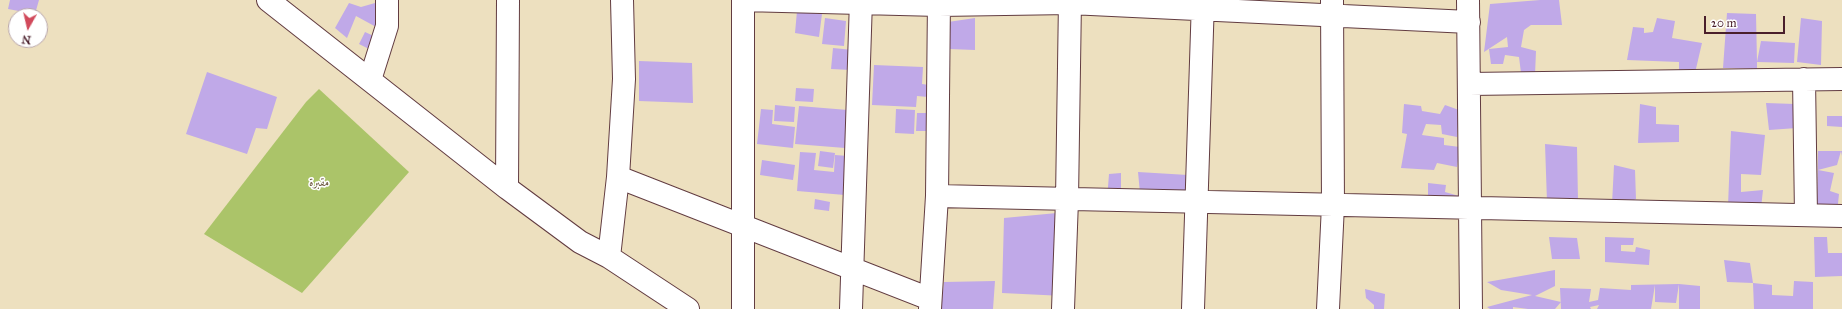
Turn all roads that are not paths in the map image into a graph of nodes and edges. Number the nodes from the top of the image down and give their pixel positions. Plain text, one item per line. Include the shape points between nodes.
1 (268, 0) edge
2 (387, 0) edge
3 (508, 0) edge
4 (622, 0) edge
5 (743, 0) edge
6 (1468, 0) edge
7 (861, 2) edge
8 (1070, 2) edge
9 (939, 3) edge
10 (1203, 5) edge
11 (1332, 8) edge
12 (1469, 22) junction
13 (1804, 79) junction
14 (1842, 79) edge
15 (370, 80) junction
16 (1469, 84) junction
17 (618, 177) junction
18 (507, 188) junction
19 (937, 196) junction
20 (1068, 200) junction
21 (1196, 202) junction
22 (1333, 205) junction
23 (1470, 208) junction
24 (1806, 216) junction
25 (1842, 216) edge
26 (743, 225) junction
27 (609, 257) junction
28 (852, 267) junction
29 (930, 304) edge
30 (688, 309) edge
31 (743, 309) edge
32 (851, 309) edge
33 (1063, 309) edge
34 (1193, 309) edge
35 (1328, 309) edge
36 (1471, 309) edge

1 - 15 street
2 - 15 street via 387,26
3 - 18 street
4 - 17 street via 624,79
5 - 7 street
5 - 26 street
6 - 12 street
7 - 9 street
7 - 28 street
8 - 9 street
8 - 10 street
8 - 20 street
9 - 19 street
10 - 11 street
10 - 21 street
11 - 12 street
11 - 22 street
12 - 16 street
13 - 14 street
13 - 16 street
13 - 24 street
15 - 18 street
16 - 23 street
17 - 26 street
17 - 27 street
18 - 27 street via 580,242
19 - 20 street
19 - 29 street
20 - 21 street
20 - 33 street
21 - 22 street
21 - 34 street
22 - 23 street
22 - 35 street
23 - 24 street
23 - 36 street
24 - 25 street
26 - 28 street
26 - 31 street
27 - 30 street
28 - 29 street
28 - 32 street

